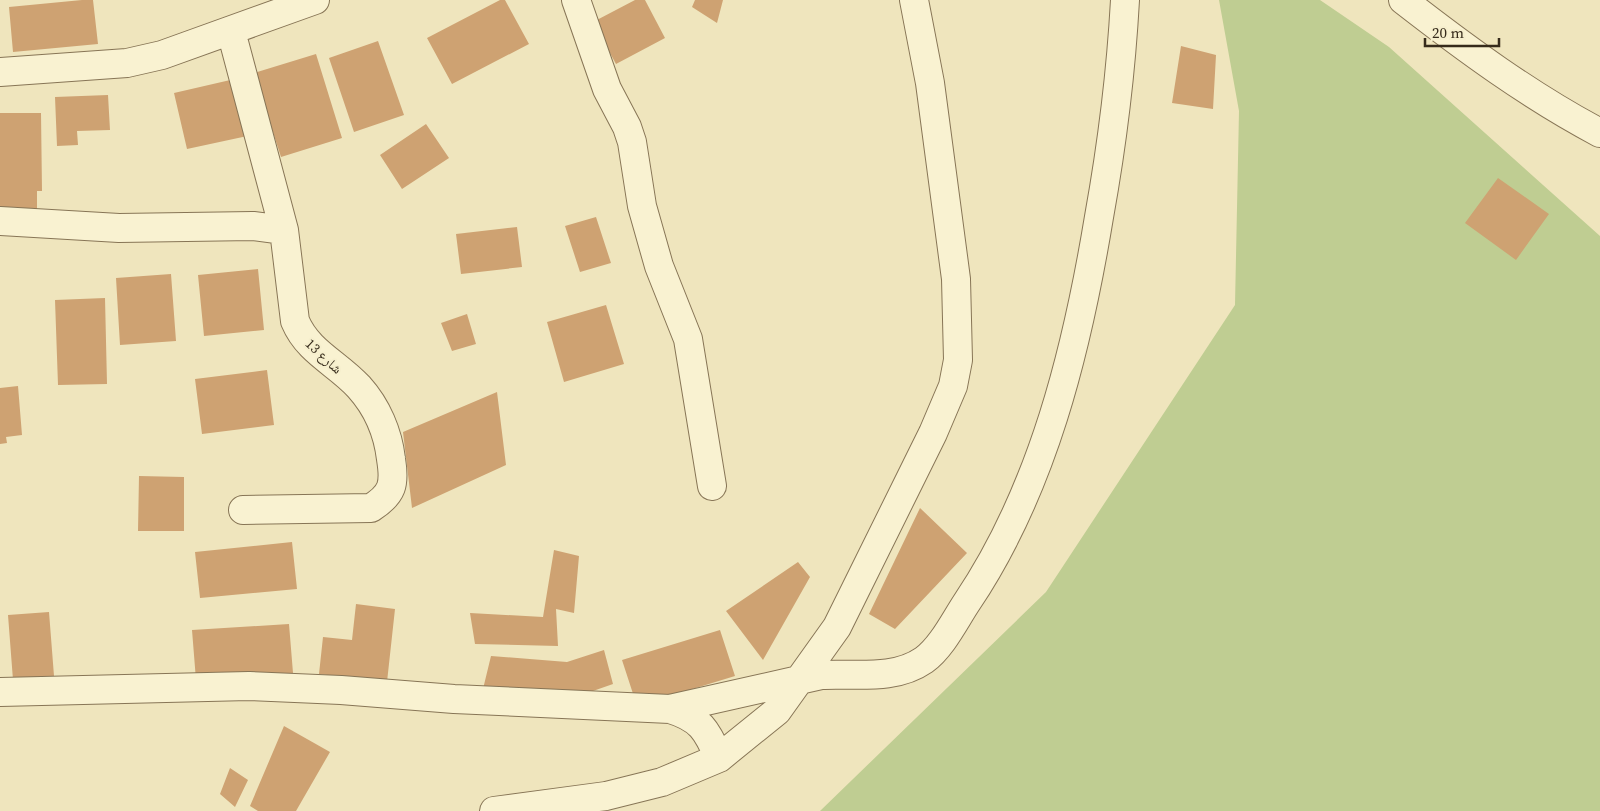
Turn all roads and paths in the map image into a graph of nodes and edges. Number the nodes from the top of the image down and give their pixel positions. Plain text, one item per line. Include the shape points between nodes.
1 (315, 0) edge
2 (576, 0) edge
3 (914, 0) edge
4 (1125, 0) edge
5 (1403, 0) edge
6 (268, 9) edge
7 (232, 31) junction
8 (0, 72) edge
9 (1600, 134) edge
10 (0, 221) edge
11 (284, 230) junction
12 (712, 486) dead end
13 (243, 510) dead end
14 (830, 639) junction
15 (870, 676) junction
16 (798, 681) junction
17 (0, 692) edge
18 (670, 709) junction
19 (719, 758) junction
20 (494, 811) edge

1 - 6 street
2 - 12 street via 607,88 632,142 647,222 688,339
3 - 14 street via 930,83 955,270 958,360 953,386 933,433
4 - 15 street via 1114,131 1089,282 1048,432 1020,508 996,555 938,646 925,660 912,666
5 - 9 street via 1536,96
6 - 7 street
7 - 8 street via 162,55 127,63
7 - 11 street, شارع 13
10 - 11 street via 119,228 253,226
11 - 13 street, شارع 13 via 295,321 300,333 312,348 358,386 371,403 389,440 394,479 386,498 371,508
14 - 15 street via 854,666
14 - 16 street
15 - 16 street via 846,673
16 - 18 street
16 - 19 street via 777,711
17 - 18 street via 248,686 454,700
18 - 19 street via 700,723 710,736
19 - 20 street via 662,782 606,796

